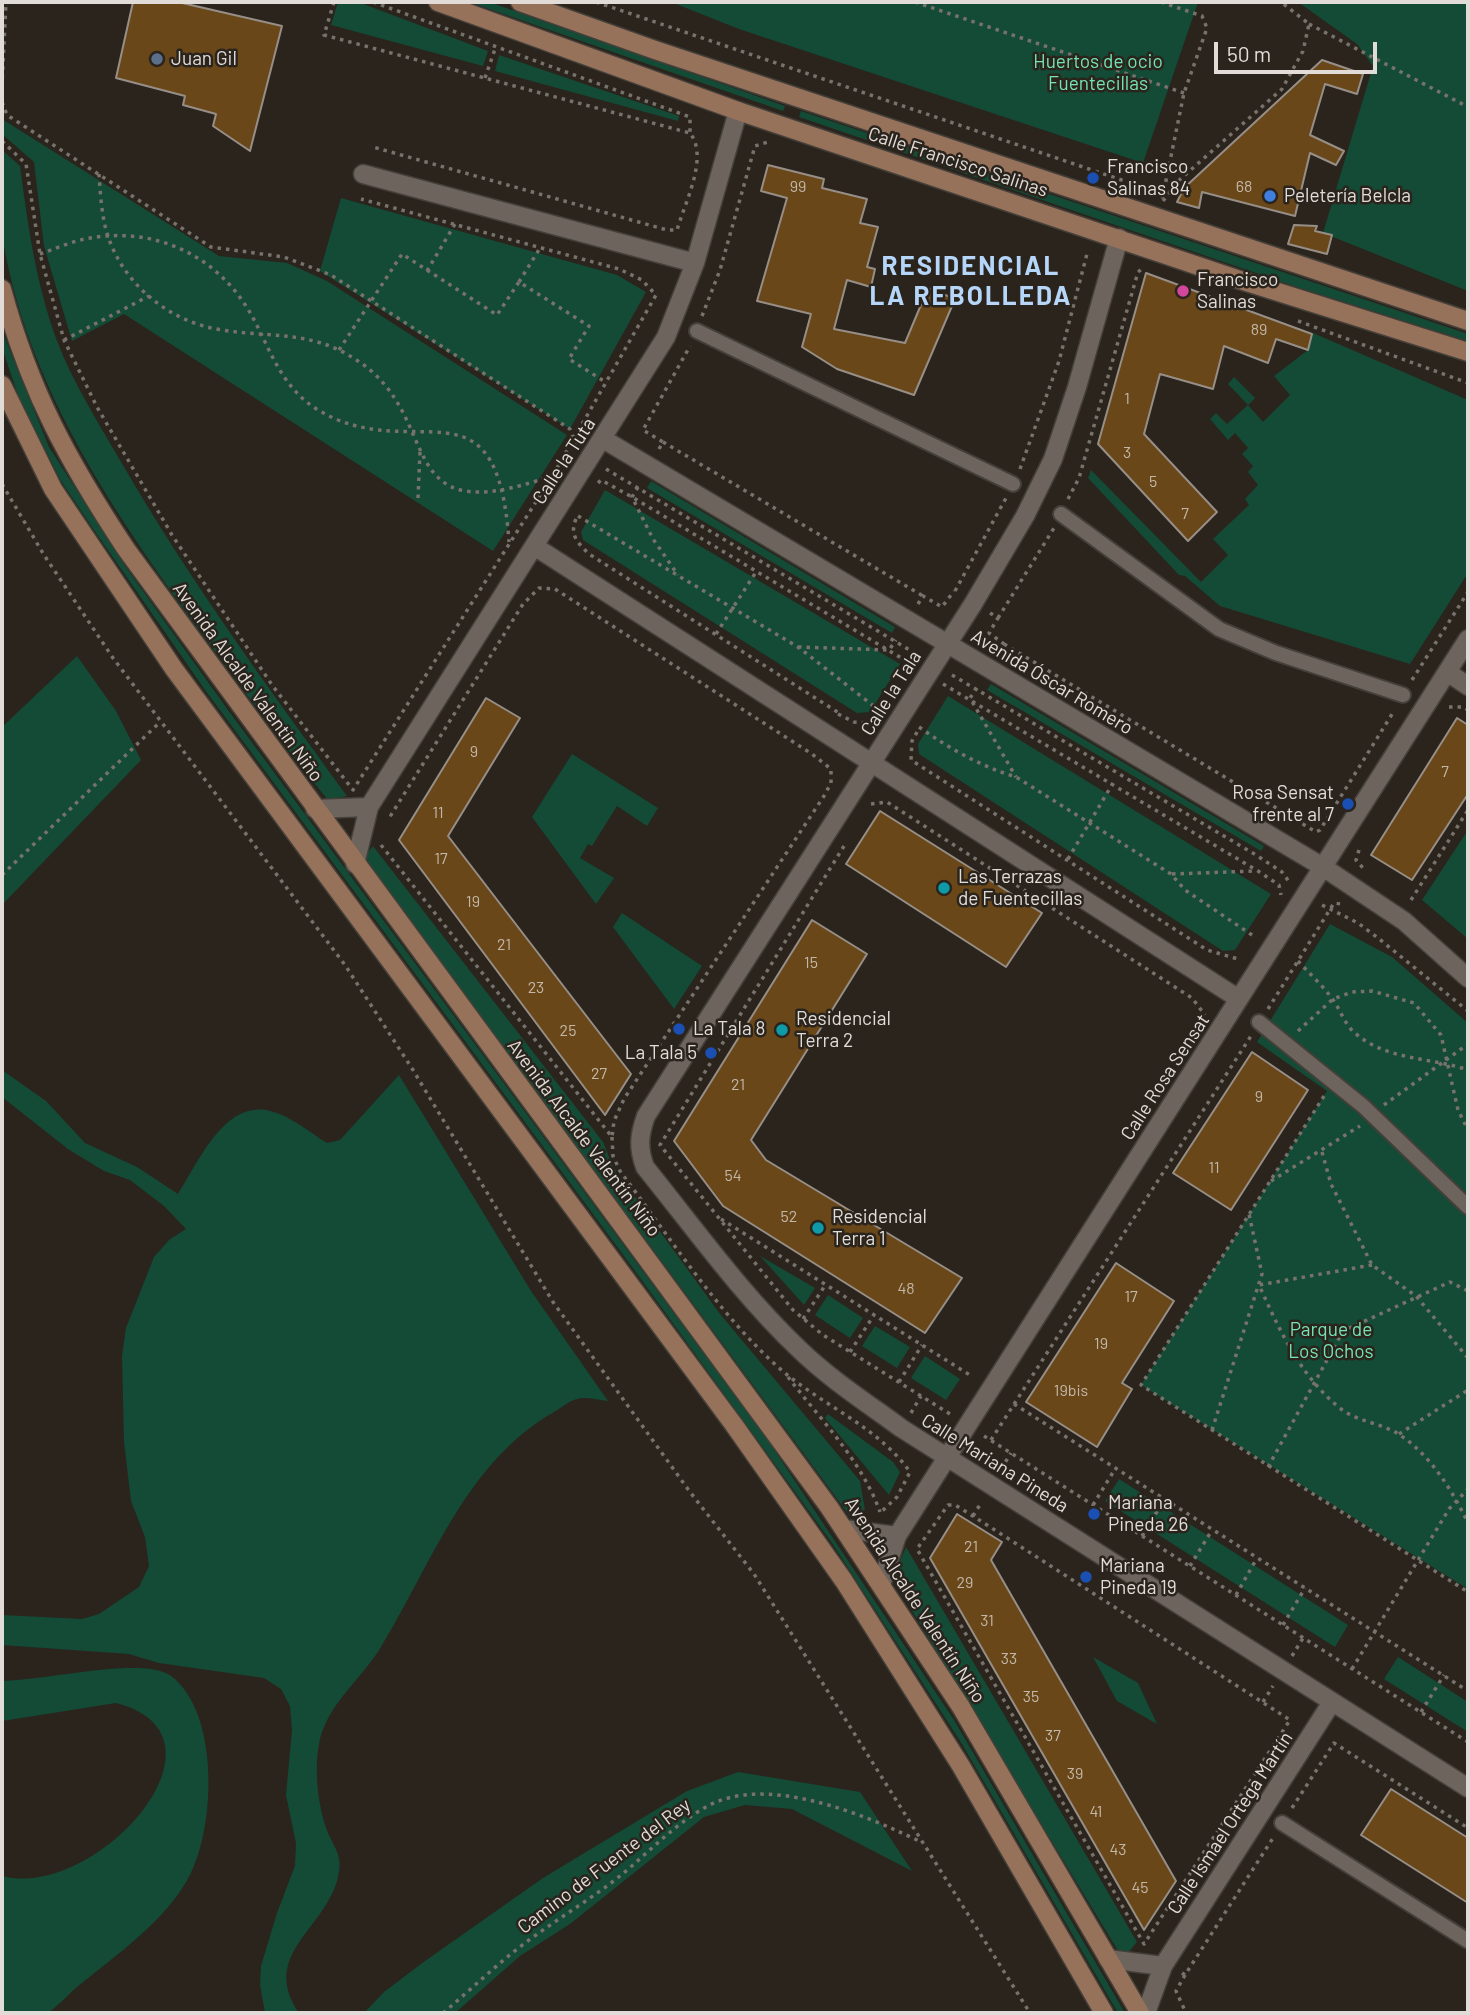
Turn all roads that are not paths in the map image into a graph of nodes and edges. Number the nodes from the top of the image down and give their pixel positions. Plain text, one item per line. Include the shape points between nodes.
1 (438, 2) edge
2 (520, 2) edge
3 (738, 111) junction
4 (363, 174) dead end
5 (1119, 238) junction
6 (695, 263) junction
7 (2, 289) edge
8 (1468, 321) edge
9 (697, 331) road end
10 (1468, 352) edge
11 (2, 385) edge
12 (603, 439) junction
13 (1013, 484) road end
14 (1061, 514) road end
15 (534, 546) junction
16 (1468, 639) edge
17 (947, 644) junction
18 (1447, 673) junction
19 (1468, 686) edge
20 (1403, 695) road end
21 (871, 763) junction
22 (371, 803) junction
23 (315, 809) junction
24 (355, 864) junction
25 (1323, 867) junction
26 (1468, 978) edge
27 (1239, 999) junction
28 (1259, 1023) road end
29 (639, 1143) joint
30 (1468, 1207) edge
31 (947, 1457) junction
32 (844, 1529) junction
33 (897, 1536) junction
34 (881, 1585) junction
35 (1332, 1702) junction
36 (1468, 1788) edge
37 (1282, 1823) road end
38 (1468, 1941) edge
39 (1108, 1959) junction
40 (1163, 1966) junction
41 (1104, 2013) edge
42 (1140, 2013) edge
43 (1146, 2013) edge

1 - 3 main road, Calle Francisco Salinas
2 - 8 main road, Calle Francisco Salinas via 1157,209
3 - 5 main road, Calle Francisco Salinas
3 - 6 street, Calle la Tuta
4 - 6 street
5 - 10 main road, Calle Francisco Salinas
5 - 17 street, Calle la Tala via 1053,459 1025,516
6 - 12 street, Calle la Tuta via 666,337
7 - 23 main road, Avenida Alcalde Valentín Niño via 29,376 85,487
9 - 13 street
11 - 41 main road via 52,489 174,668 734,1425 844,1581 961,1766
12 - 15 street, Calle la Tuta
12 - 17 street, Avenida Óscar Romero
14 - 20 street via 1219,629
15 - 21 street
15 - 22 street, Calle la Tuta
16 - 18 street, Calle Rosa Sensat
17 - 21 street, Calle la Tala
17 - 25 street, Avenida Óscar Romero
18 - 19 street
18 - 25 street, Calle Rosa Sensat
21 - 27 street
21 - 29 street, Calle la Tala via 646,1116
22 - 23 street
22 - 24 street, Calle la Tuta
23 - 24 main road, Avenida Alcalde Valentín Niño
24 - 32 main road, Avenida Alcalde Valentín Niño
25 - 26 street, Avenida Óscar Romero via 1404,921
25 - 27 street, Calle Rosa Sensat
27 - 31 street, Calle Rosa Sensat
28 - 30 street via 1334,1080
29 - 31 street, Calle Mariana Pineda via 645,1167 785,1336 843,1385
31 - 33 street, Calle Rosa Sensat
31 - 35 street, Calle Mariana Pineda
32 - 33 street
32 - 34 main road, Avenida Alcalde Valentín Niño
33 - 34 street, Calle Rosa Sensat
34 - 39 main road, Avenida Alcalde Valentín Niño via 961,1707
35 - 36 street, Calle Mariana Pineda
35 - 40 street, Calle Ismael Ortega Martín
37 - 38 street
39 - 40 street
39 - 42 main road, Avenida Alcalde Valentín Niño
40 - 43 street, Calle Ismael Ortega Martín

